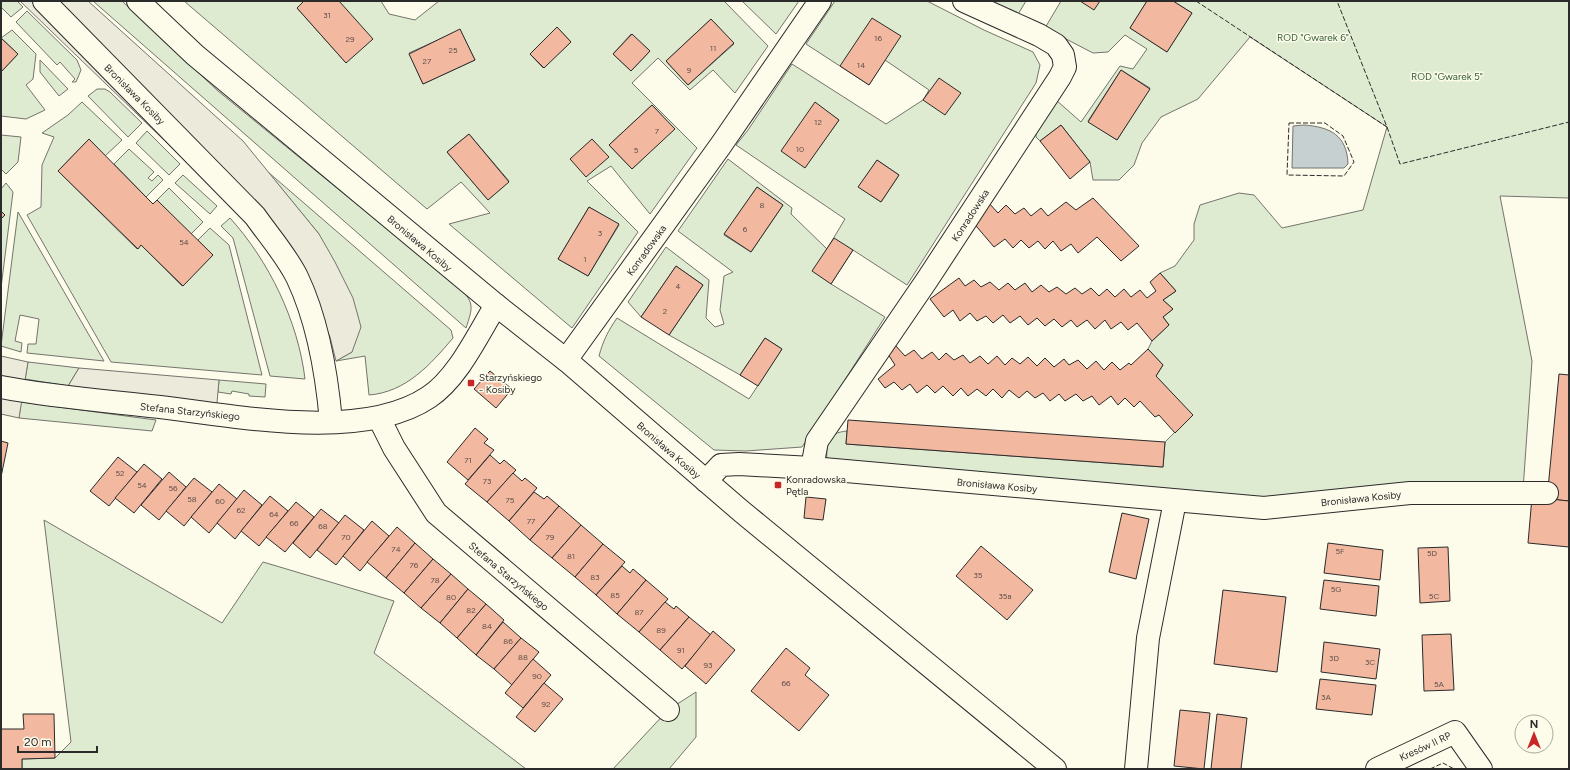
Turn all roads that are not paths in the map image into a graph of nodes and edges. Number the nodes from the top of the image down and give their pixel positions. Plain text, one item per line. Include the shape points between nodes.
1 (44, 1) edge
2 (138, 1) edge
3 (820, 1) edge
4 (964, 1) edge
5 (496, 305) junction
6 (566, 360) junction
7 (1, 387) edge
8 (380, 418) junction
9 (331, 422) junction
10 (812, 468) junction
11 (706, 481) junction
12 (1547, 493) dead end
13 (1175, 501) junction
14 (668, 710) dead end
15 (1055, 769) edge
16 (1136, 769) edge
17 (1376, 769) edge
18 (1481, 769) edge

1 - 9 street, Bronisława Kosiby via 255,216 277,247 296,276 309,310 323,363
2 - 5 street, Bronisława Kosiby via 195,55
3 - 6 street, Konradowska via 712,158
4 - 10 street, Konradowska via 1056,45 1063,55 1065,67 943,256 817,441
5 - 6 street, Bronisława Kosiby
5 - 8 street, Stefana Starzyńskiego via 448,381 429,397 404,411
6 - 11 street, Bronisława Kosiby
7 - 9 street, Stefana Starzyńskiego via 248,418
8 - 9 street, Stefana Starzyńskiego
8 - 14 street, Stefana Starzyńskiego via 394,448 436,513
10 - 11 street, Bronisława Kosiby via 721,465
10 - 13 street, Bronisława Kosiby
11 - 15 street, Bronisława Kosiby
12 - 13 street, Bronisława Kosiby via 1410,493 1264,508
13 - 16 street via 1148,638
17 - 18 street, Kresów II RP via 1455,732

